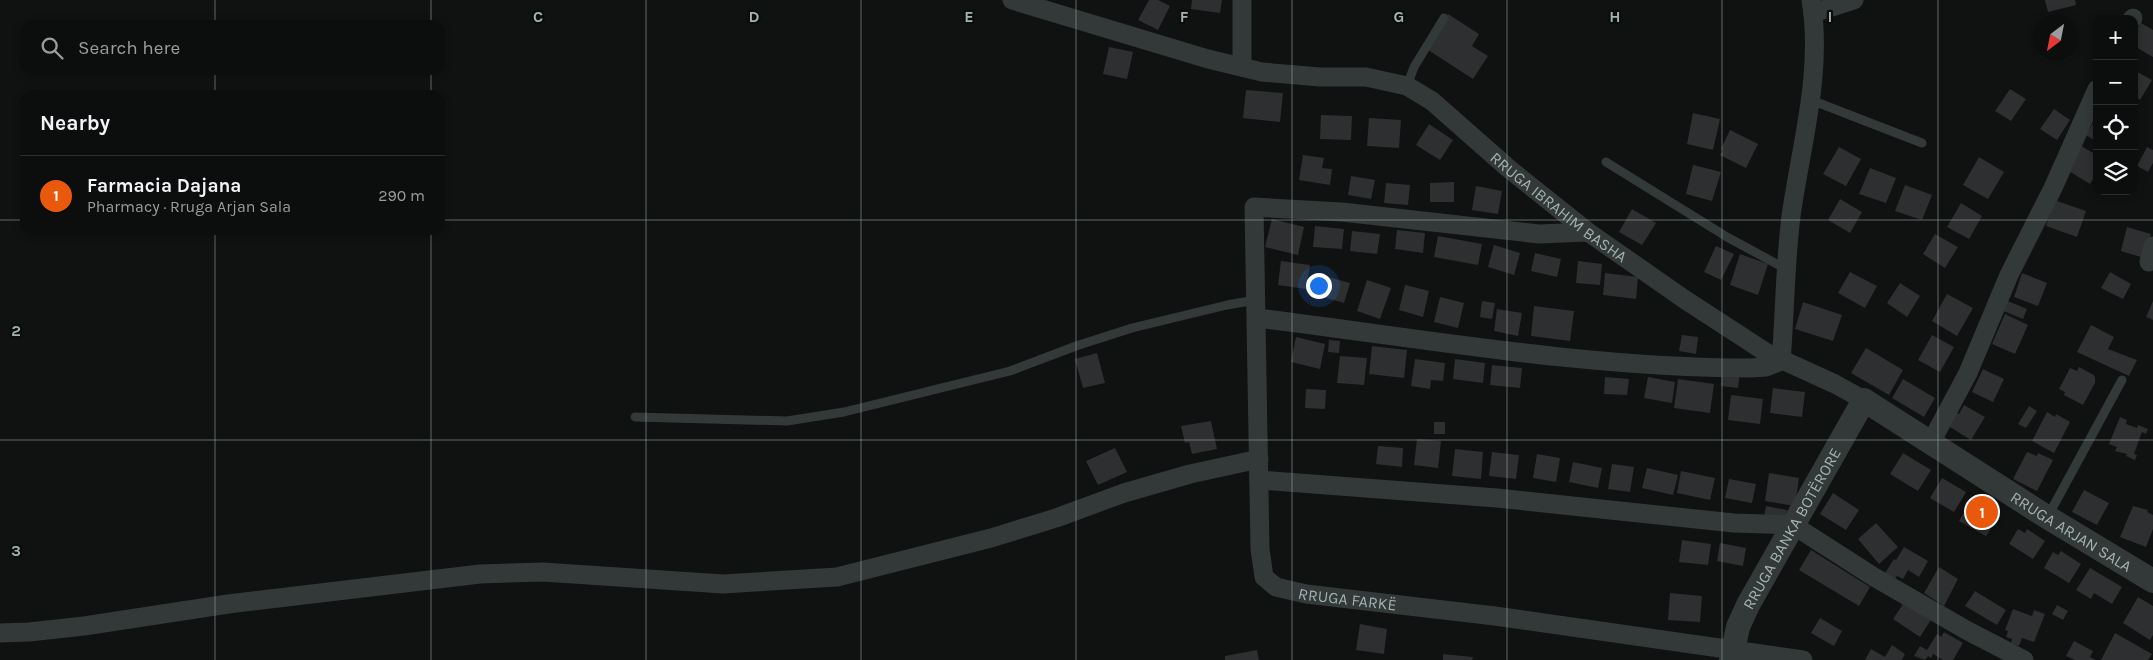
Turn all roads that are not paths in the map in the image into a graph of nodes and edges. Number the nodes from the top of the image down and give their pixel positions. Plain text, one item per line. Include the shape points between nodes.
1 (1012, 0) edge
2 (1242, 0) edge
3 (1854, 0) edge
4 (1812, 7) edge
5 (1444, 18) dead end
6 (1242, 67) junction
7 (1407, 86) junction
8 (2093, 98) edge
9 (1811, 100) junction
10 (1922, 143) dead end
11 (1606, 162) dead end
12 (1588, 232) junction
13 (1788, 270) junction
14 (1257, 309) junction
15 (1781, 361) junction
16 (2122, 380) dead end
17 (1864, 400) junction
18 (635, 417) dead end
19 (1930, 444) junction
20 (1259, 459) junction
21 (1259, 480) junction
22 (2047, 517) junction
23 (1793, 525) junction
24 (2153, 581) edge
25 (0, 633) edge
26 (1732, 655) edge
27 (1802, 660) edge
28 (2024, 660) edge

1 - 6 street, RRUGA IBRAHIM BASHA
2 - 6 street
3 - 4 street
4 - 9 street via 1814,72
5 - 7 lane via 1414,66
6 - 7 street, RRUGA IBRAHIM BASHA via 1285,74 1366,77
7 - 12 street, RRUGA IBRAHIM BASHA via 1432,101
8 - 19 street via 2009,275 1968,374
9 - 10 lane
9 - 13 street via 1791,218
11 - 13 lane via 1727,237
12 - 14 street, RRUGA FARKË via 1539,234 1254,207
12 - 15 street, RRUGA IBRAHIM BASHA
13 - 15 street
14 - 15 street via 1518,352 1648,364 1751,368
14 - 18 lane via 1227,305 1132,328 1010,372 844,412 787,421
14 - 20 street, RRUGA FARKË
15 - 17 street, RRUGA IBRAHIM BASHA via 1836,384
16 - 22 lane
17 - 19 street, RRUGA ARJAN SALA
17 - 23 street, RRUGA BANKA BOTËRORE
19 - 22 street, RRUGA ARJAN SALA
20 - 21 street, RRUGA FARKË
20 - 25 street via 1190,474 991,538 837,577 723,584 542,572 480,574 238,603 75,627
21 - 23 street via 1497,498 1734,523
21 - 26 street, RRUGA FARKË via 1261,566 1264,577 1276,587 1352,601 1496,616
22 - 24 street, RRUGA ARJAN SALA
23 - 26 street, RRUGA BANKA BOTËRORE via 1738,627
23 - 28 street via 1891,587
26 - 27 street, RRUGA FARKË

